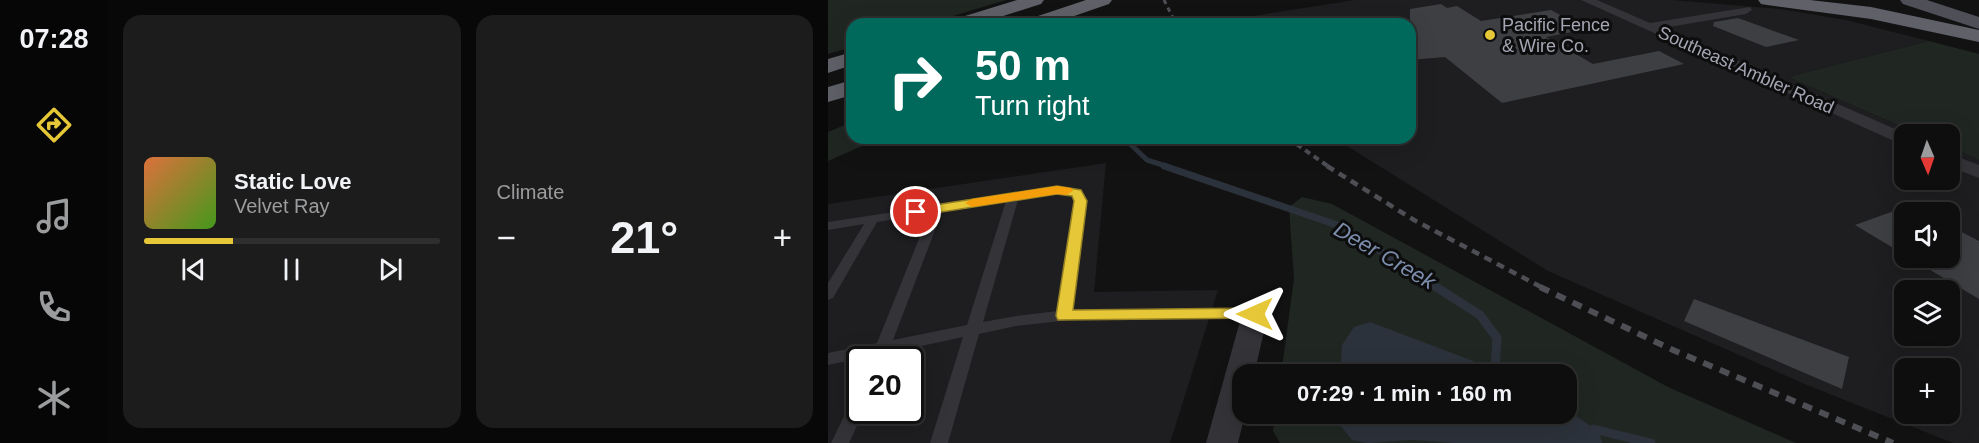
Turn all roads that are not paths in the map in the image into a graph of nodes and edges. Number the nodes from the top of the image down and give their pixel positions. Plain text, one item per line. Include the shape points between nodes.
1 (1035, 0) edge
2 (1103, 0) edge
3 (1587, 0) edge
4 (1767, 0) edge
5 (1909, 0) edge
6 (1943, 0) edge
7 (1746, 10) dead end
8 (1979, 12) edge
9 (978, 18) edge
10 (1050, 18) edge
11 (1979, 23) edge
12 (1649, 27) junction
13 (1979, 36) edge
14 (846, 60) edge
15 (828, 66) edge
16 (846, 89) edge
17 (828, 95) edge
18 (1894, 135) edge
19 (1960, 164) edge
20 (1979, 172) edge
21 (1013, 197) junction
22 (937, 209) junction
23 (873, 219) junction
24 (828, 226) edge
25 (828, 295) edge
26 (1255, 314) joint
27 (1064, 316) junction
28 (974, 330) junction
29 (884, 346) edge
30 (912, 346) edge
31 (846, 357) edge
32 (828, 359) edge
33 (849, 424) edge
34 (840, 443) edge
35 (939, 443) edge
36 (1222, 443) edge

1 - 9 highway
2 - 10 highway
3 - 12 street, Southeast Ambler Road
4 - 13 highway via 1871,13
5 - 11 main road
6 - 8 main road
7 - 12 street
12 - 18 street, Southeast Ambler Road
14 - 15 highway
16 - 17 highway
19 - 20 street
21 - 22 lane
21 - 27 lane via 1057,190 1077,193 1080,201
21 - 28 lane
22 - 23 lane
22 - 29 lane
23 - 24 lane
23 - 25 lane
26 - 27 lane
26 - 36 street
27 - 28 lane
28 - 30 lane
28 - 35 lane
31 - 32 lane
33 - 34 lane

